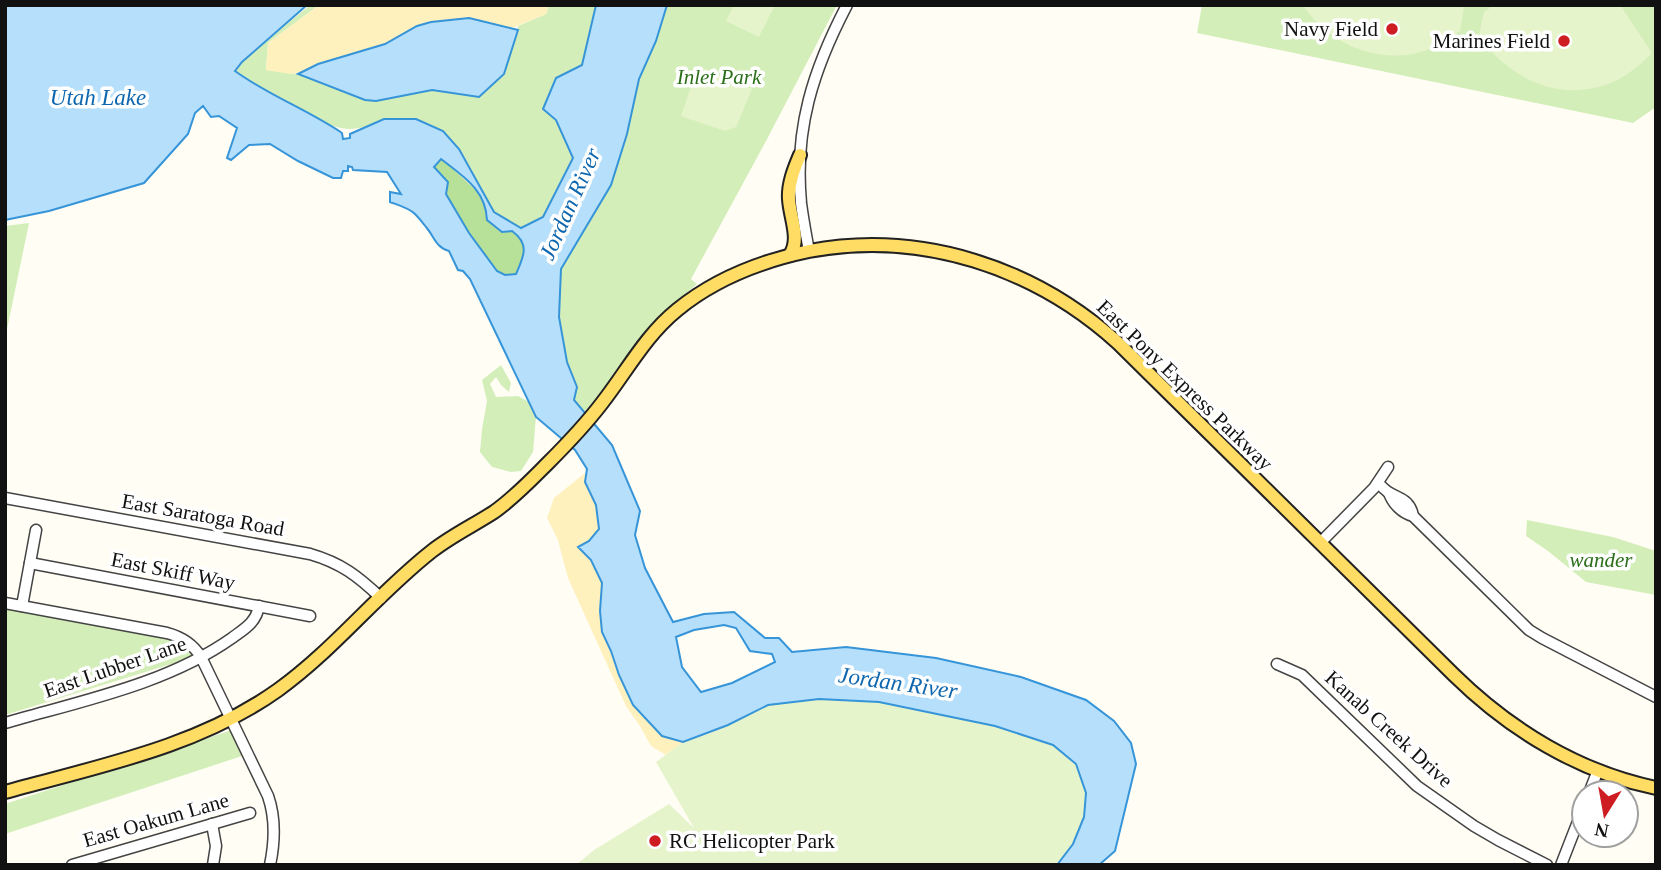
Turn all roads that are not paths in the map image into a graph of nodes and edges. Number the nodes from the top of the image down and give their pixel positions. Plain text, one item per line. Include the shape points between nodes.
1 (847, 5) edge
2 (800, 152) junction
3 (809, 251) junction
4 (790, 255) junction
5 (1388, 467) dead end
6 (1378, 483) junction
7 (5, 498) edge
8 (36, 530) dead end
9 (457, 536) junction
10 (1320, 543) junction
11 (30, 563) junction
12 (382, 597) junction
13 (5, 603) edge
14 (22, 606) junction
15 (259, 606) junction
16 (310, 616) dead end
17 (325, 652) junction
18 (201, 657) junction
19 (1277, 664) dead end
20 (1656, 697) edge
21 (230, 719) junction
22 (5, 723) edge
23 (1598, 770) junction
24 (1594, 779) edge
25 (1654, 788) edge
26 (5, 792) edge
27 (250, 813) dead end
28 (212, 824) junction
29 (1570, 842) edge
30 (72, 865) edge
31 (214, 865) edge
32 (270, 865) edge
33 (1547, 865) edge
34 (1561, 865) edge

1 - 2 street via 815,76
2 - 3 street via 801,204
2 - 4 main road via 789,192 795,239
3 - 4 main road, East Pony Express Parkway
3 - 10 main road, East Pony Express Parkway via 876,245 932,250 984,263 1045,289 1118,343
4 - 9 main road, East Pony Express Parkway via 729,277 676,311 562,448 507,501
5 - 6 street
6 - 10 street
6 - 20 street via 1529,630
7 - 12 street, East Saratoga Road via 310,554 347,569
8 - 11 street
9 - 12 main road, East Pony Express Parkway via 432,551
9 - 17 main road, East Pony Express Parkway via 365,624
10 - 23 main road, East Pony Express Parkway via 1483,702 1530,737
11 - 14 street
11 - 15 street, East Skiff Way
12 - 17 main road, East Pony Express Parkway
13 - 14 street
14 - 18 street via 167,633 189,643
15 - 16 street, East Skiff Way
15 - 18 street, East Lubber Lane via 252,623
17 - 21 main road, East Pony Express Parkway via 272,694
18 - 21 street
18 - 22 street, East Lubber Lane via 120,690
19 - 33 street, Kanab Creek Drive via 1302,675 1417,786 1474,826
21 - 26 main road, East Pony Express Parkway via 167,746
21 - 32 street via 271,804 275,834
23 - 24 street
23 - 25 main road, East Pony Express Parkway
27 - 28 street, East Oakum Lane
28 - 30 street, East Oakum Lane
28 - 31 street
29 - 34 street

